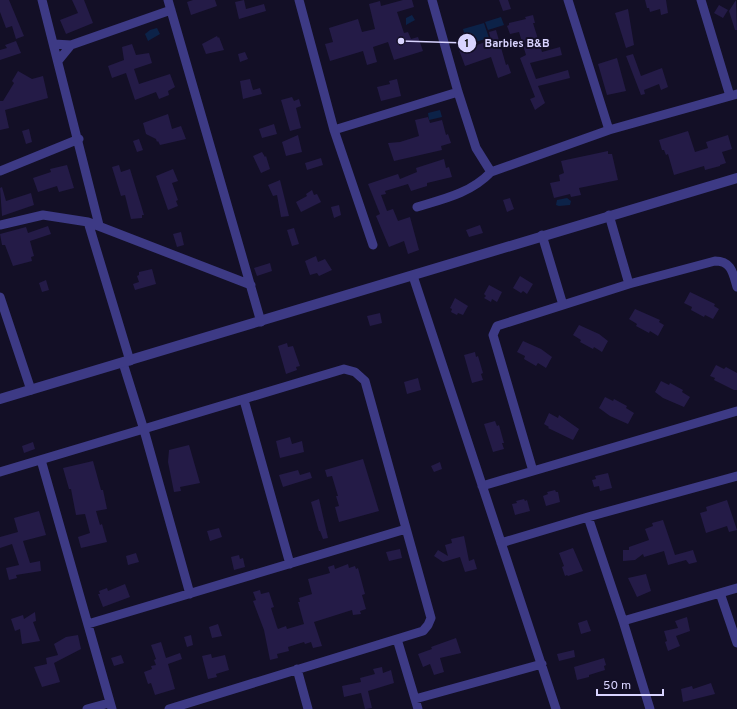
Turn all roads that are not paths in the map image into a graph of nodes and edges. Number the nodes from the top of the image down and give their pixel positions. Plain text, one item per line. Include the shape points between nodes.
1 (42, 0) edge
2 (168, 0) edge
3 (299, 0) edge
4 (432, 0) edge
5 (568, 0) edge
6 (700, 0) edge
7 (171, 10) junction
8 (54, 44) junction
9 (71, 45) junction
10 (58, 61) junction
11 (458, 92) junction
12 (733, 95) edge
13 (334, 130) junction
14 (609, 130) junction
15 (79, 139) junction
16 (0, 170) edge
17 (491, 172) junction
18 (737, 178) edge
19 (417, 207) dead end
20 (609, 215) junction
21 (88, 222) junction
22 (0, 225) edge
23 (99, 225) junction
24 (542, 235) junction
25 (373, 245) dead end
26 (413, 276) junction
27 (629, 284) junction
28 (251, 285) junction
29 (737, 287) edge
30 (0, 297) edge
31 (563, 305) junction
32 (261, 322) junction
33 (126, 362) junction
34 (31, 390) junction
35 (0, 399) edge
36 (244, 400) junction
37 (737, 411) edge
38 (144, 430) junction
39 (41, 460) junction
40 (533, 471) junction
41 (0, 472) edge
42 (737, 476) edge
43 (482, 486) junction
44 (588, 517) junction
45 (406, 529) junction
46 (501, 543) junction
47 (290, 564) junction
48 (737, 588) edge
49 (720, 593) junction
50 (190, 594) junction
51 (623, 621) junction
52 (88, 624) junction
53 (397, 639) junction
54 (737, 643) edge
55 (542, 664) junction
56 (297, 670) junction
57 (414, 699) junction
58 (110, 706) edge
59 (87, 709) edge
60 (169, 709) edge
61 (308, 709) edge
62 (418, 709) edge
63 (556, 709) edge
64 (650, 709) edge

1 - 8 street
2 - 7 street
3 - 13 street
4 - 11 street
5 - 14 street
6 - 12 street
7 - 9 street
7 - 28 street
8 - 9 street
8 - 10 street
9 - 10 street
10 - 15 street
11 - 13 street
11 - 17 street via 476,148
12 - 14 street
13 - 25 street
14 - 17 street
15 - 16 street
15 - 23 street
17 - 19 street via 467,191
18 - 20 street
20 - 24 street
20 - 27 street
21 - 22 street via 43,215
21 - 23 street
21 - 33 street
23 - 28 street
24 - 26 street
24 - 31 street
26 - 32 street
26 - 43 street
27 - 29 street via 719,261 732,269
27 - 31 street
28 - 32 street
30 - 34 street
31 - 40 street via 500,324 493,335
32 - 33 street
33 - 34 street
33 - 38 street
34 - 35 street
36 - 38 street
36 - 45 street via 344,369 355,372 364,381
36 - 47 street
37 - 40 street
38 - 39 street
38 - 50 street
39 - 41 street
39 - 52 street
40 - 43 street
42 - 44 street
43 - 46 street
44 - 46 street
44 - 51 street
45 - 47 street
45 - 53 street via 431,618 423,631
46 - 55 street
47 - 50 street
48 - 49 street
49 - 51 street
49 - 54 street
50 - 52 street
51 - 64 street
52 - 58 street
53 - 56 street
53 - 57 street
55 - 57 street
55 - 63 street
56 - 60 street
56 - 61 street
57 - 62 street
58 - 59 street

